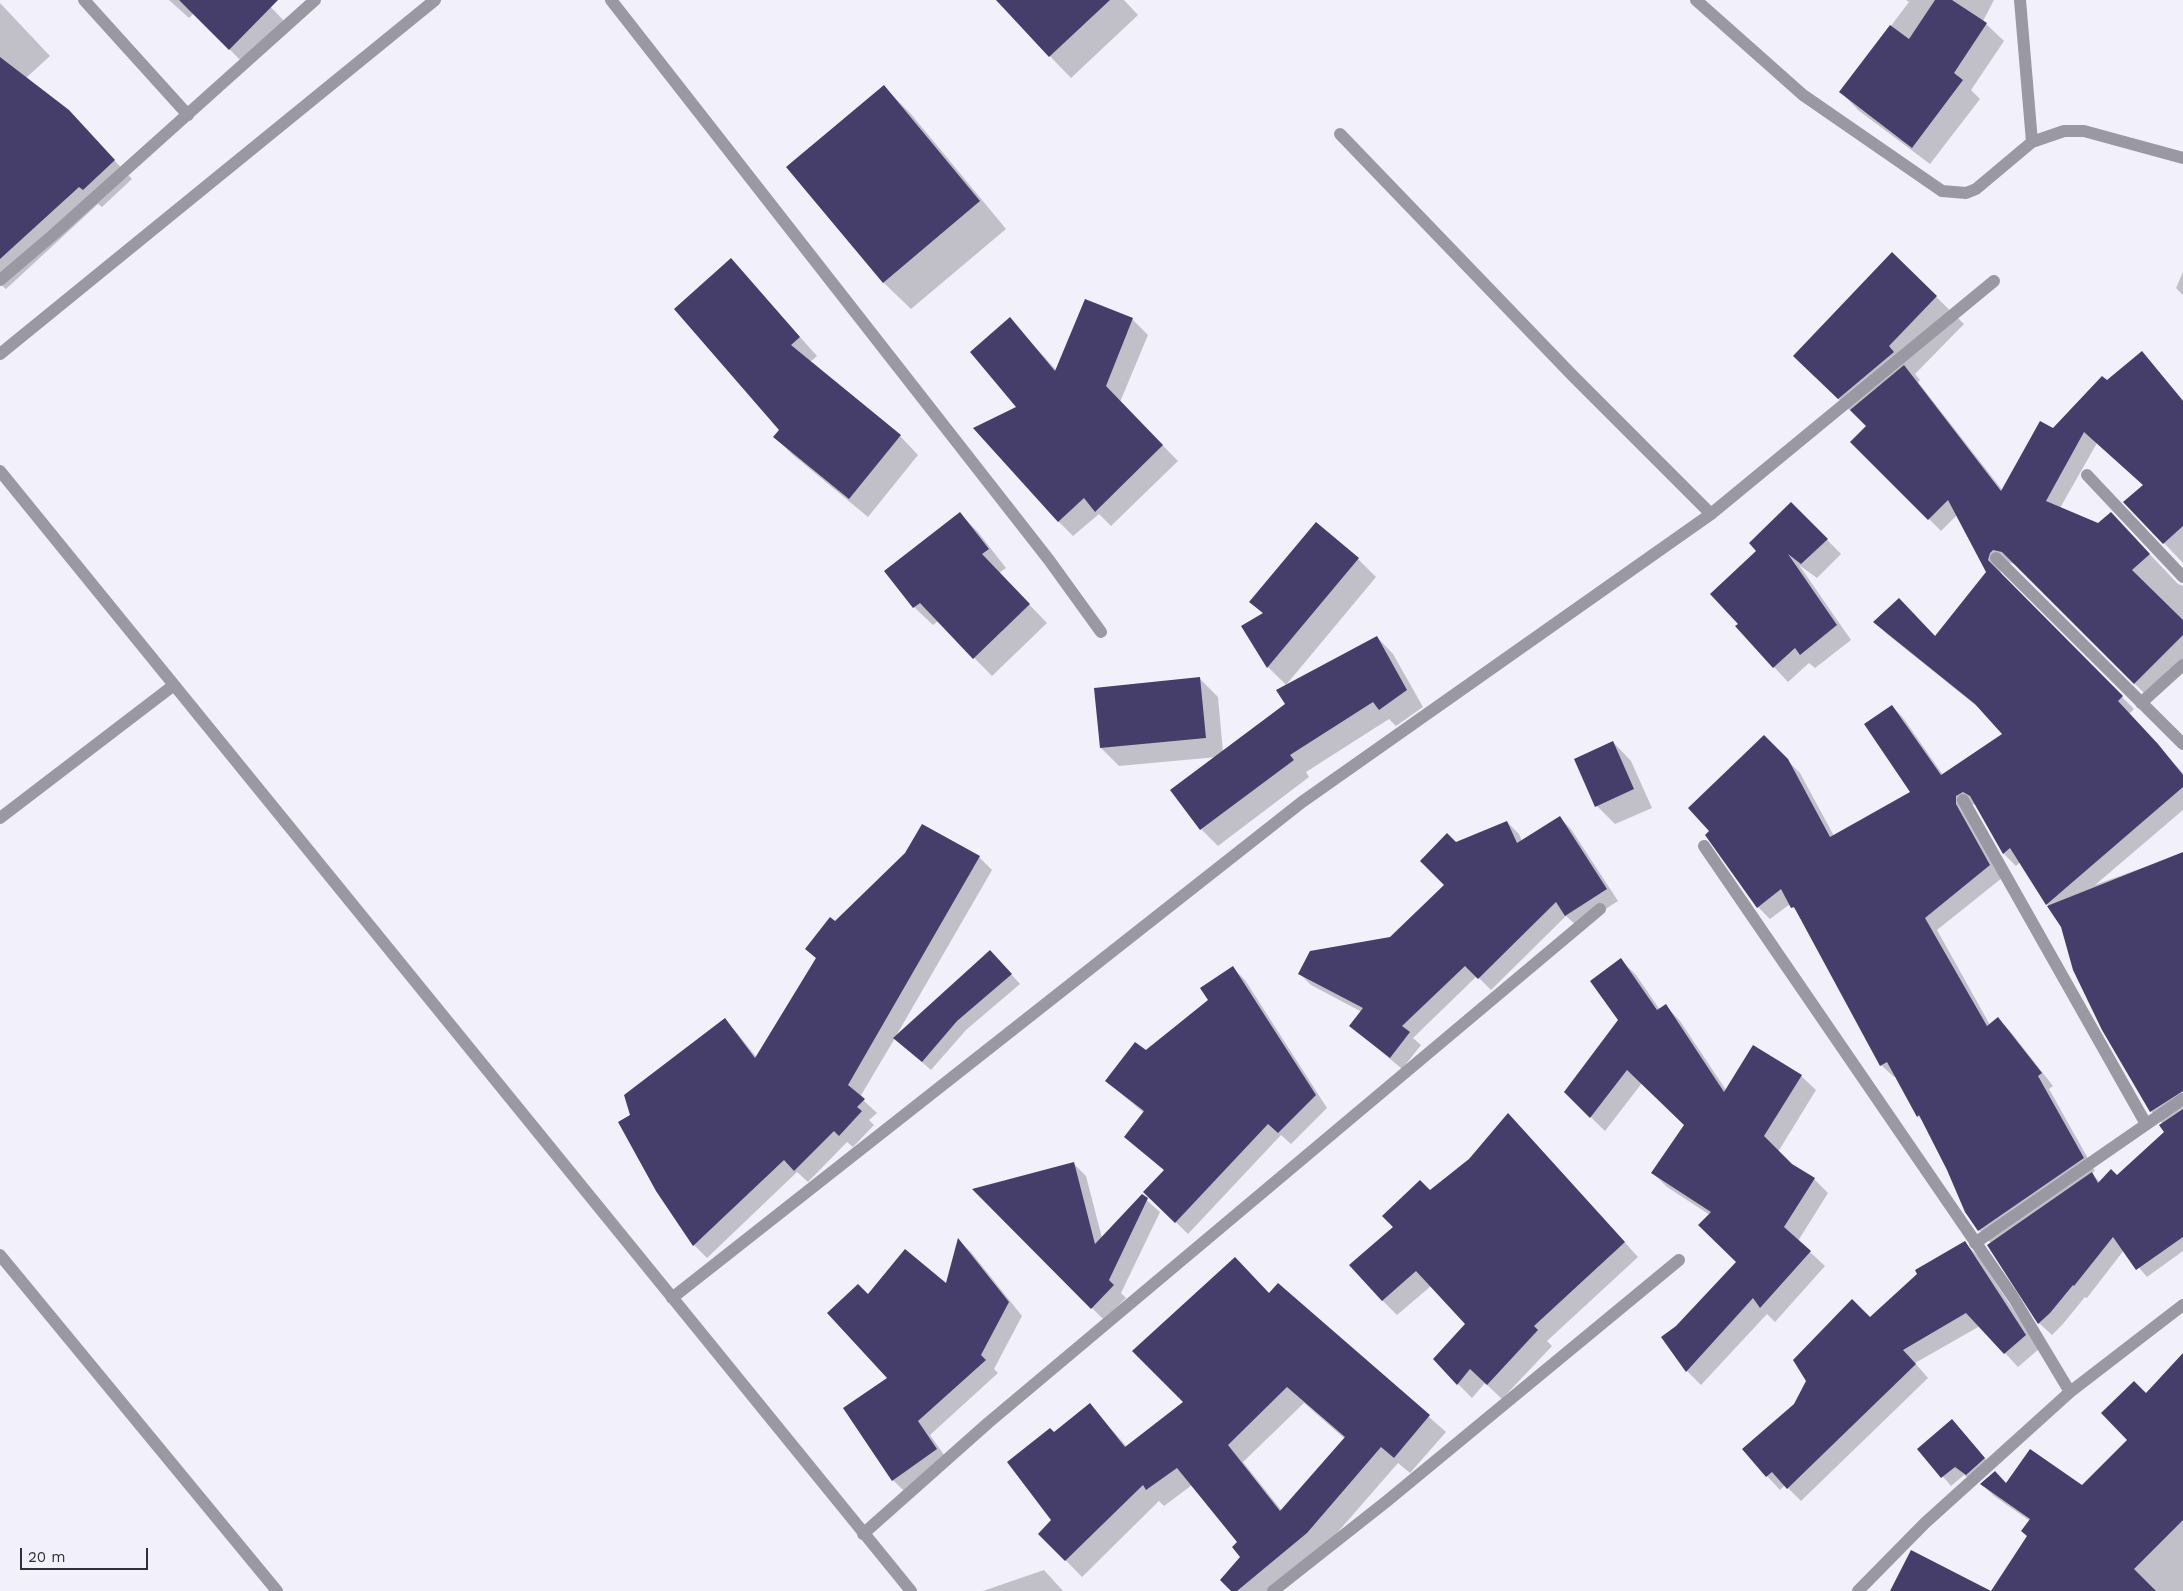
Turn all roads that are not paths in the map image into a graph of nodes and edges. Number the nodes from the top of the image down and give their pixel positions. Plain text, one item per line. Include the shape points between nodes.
1 (84, 0) edge
2 (315, 0) edge
3 (435, 0) edge
4 (612, 0) edge
5 (1696, 0) edge
6 (2020, 0) edge
7 (188, 115) junction
8 (1340, 134) dead end
9 (2032, 142) junction
10 (2183, 158) edge
11 (0, 280) edge
12 (1994, 282) dead end
13 (0, 354) edge
14 (0, 471) edge
15 (2086, 475) dead end
16 (1711, 514) junction
17 (1996, 558) dead end
18 (2183, 577) edge
19 (1101, 632) dead end
20 (2183, 665) edge
21 (174, 685) junction
22 (2141, 702) junction
23 (2183, 744) edge
24 (1963, 800) dead end
25 (0, 818) edge
26 (1704, 846) dead end
27 (1600, 909) dead end
28 (2183, 1099) edge
29 (2146, 1124) junction
30 (1975, 1243) junction
31 (0, 1255) edge
32 (1678, 1260) dead end
33 (672, 1298) junction
34 (2183, 1305) edge
35 (2070, 1392) junction
36 (863, 1534) junction
37 (277, 1591) edge
38 (911, 1591) edge
39 (1273, 1591) edge
40 (1858, 1591) edge

1 - 7 street
2 - 7 street
3 - 13 street
4 - 19 street via 1049,560
5 - 9 street via 1803,95 1942,191 1966,193 1976,189
6 - 9 street
7 - 11 street
8 - 16 street
9 - 10 street via 2064,131 2084,131
12 - 16 street
14 - 21 street
15 - 18 street
16 - 33 street via 1302,802
17 - 22 street
20 - 22 street
21 - 25 street
21 - 33 street
22 - 23 street
24 - 29 street
26 - 30 street
27 - 36 street via 988,1423
28 - 29 street
29 - 30 street
30 - 35 street via 2013,1297
31 - 37 street
32 - 39 street via 1388,1501
33 - 36 street
34 - 35 street
35 - 40 street via 1926,1523
36 - 38 street

